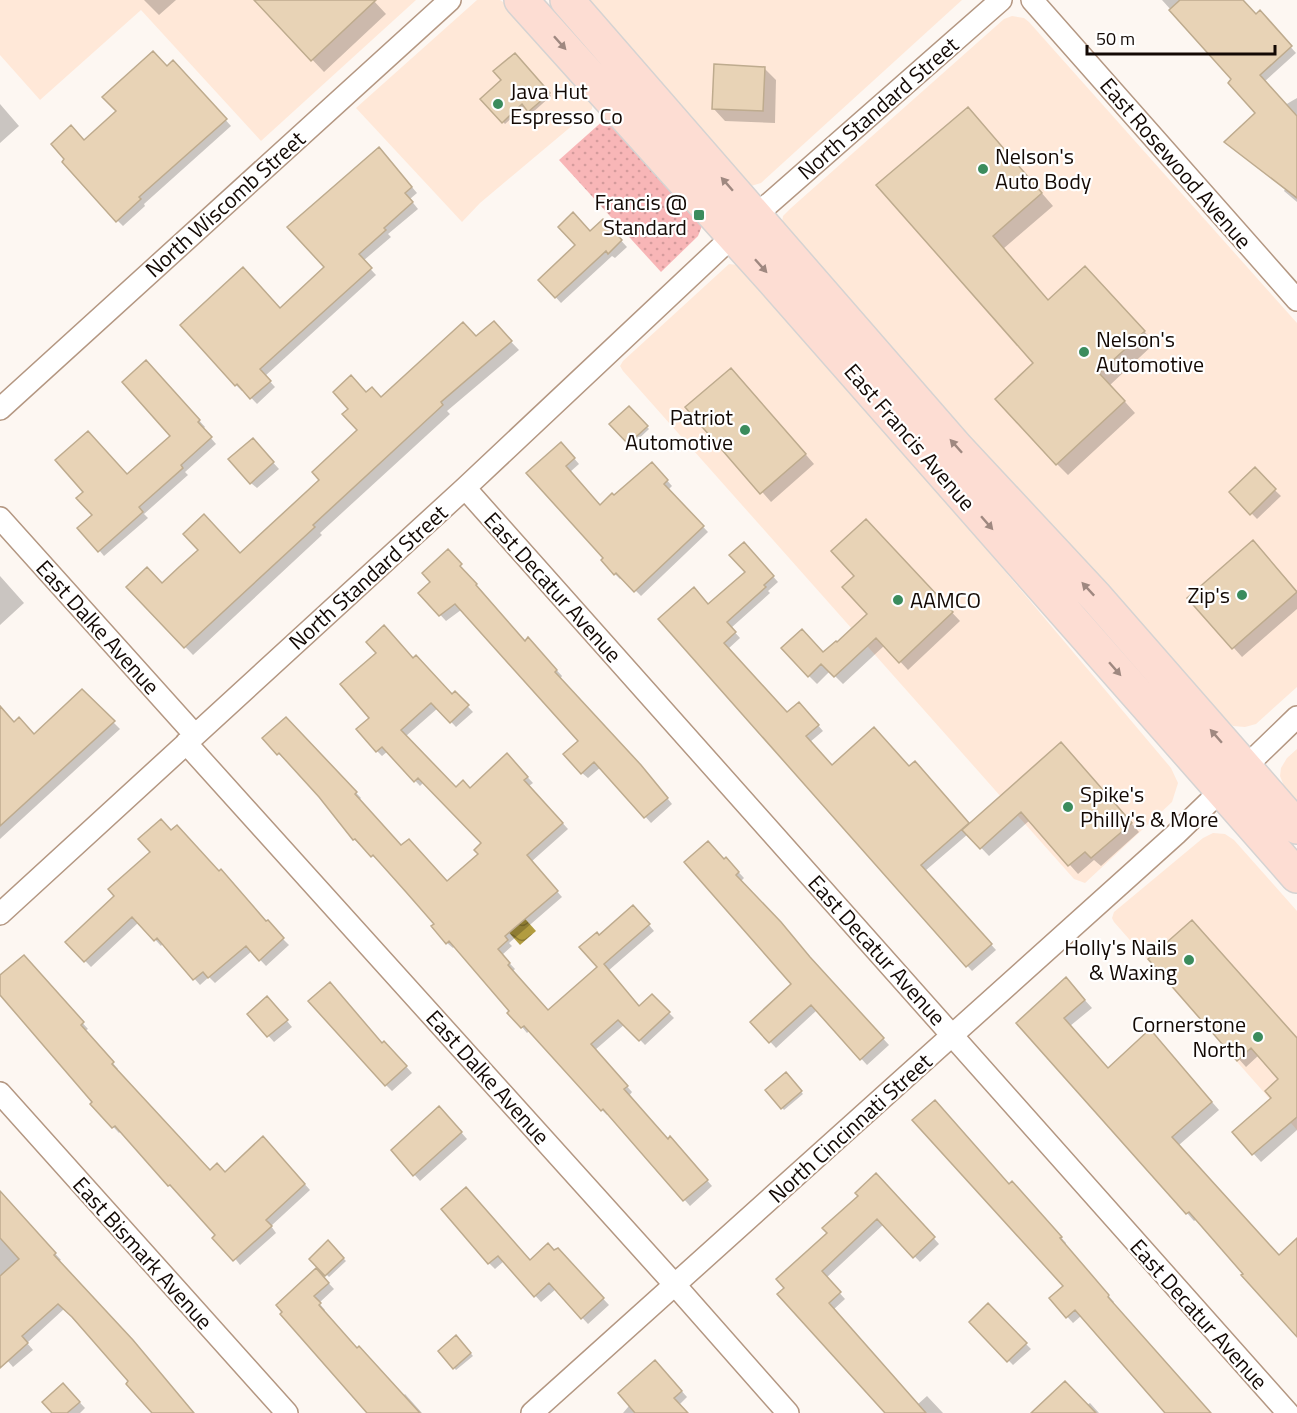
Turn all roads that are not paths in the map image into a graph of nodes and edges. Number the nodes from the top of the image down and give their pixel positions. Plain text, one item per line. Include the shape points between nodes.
1 (450, 0) edge
2 (521, 0) edge
3 (567, 0) edge
4 (1001, 0) edge
5 (1032, 0) edge
6 (744, 226) junction
7 (1297, 300) edge
8 (0, 409) edge
9 (465, 488) junction
10 (0, 518) edge
11 (1297, 717) edge
12 (191, 739) junction
13 (1233, 779) junction
14 (1297, 827) edge
15 (1297, 876) edge
16 (0, 914) edge
17 (953, 1035) junction
18 (0, 1092) edge
19 (675, 1285) junction
20 (287, 1413) edge
21 (532, 1413) edge
22 (788, 1413) edge
23 (1288, 1413) edge

1 - 8 street, North Wiscomb Street
2 -> 6 main road, East Francis Avenue
6 -> 3 main road, East Francis Avenue
4 - 6 street, North Standard Street
5 - 7 street, East Rosewood Avenue
6 - 9 street, North Standard Street
6 - 13 main road, East Francis Avenue
9 - 12 street, North Standard Street
9 - 17 street, East Decatur Avenue
10 - 12 street, East Dalke Avenue
11 - 13 street, North Cincinnati Street
12 - 16 street, North Standard Street
12 - 19 street, East Dalke Avenue
13 - 14 main road, East Francis Avenue
13 - 15 main road, East Francis Avenue
13 - 17 street, North Cincinnati Street
17 - 19 street, North Cincinnati Street
17 - 23 street, East Decatur Avenue
18 - 20 street, East Bismark Avenue
19 - 21 street, North Cincinnati Street
19 - 22 street, East Dalke Avenue

